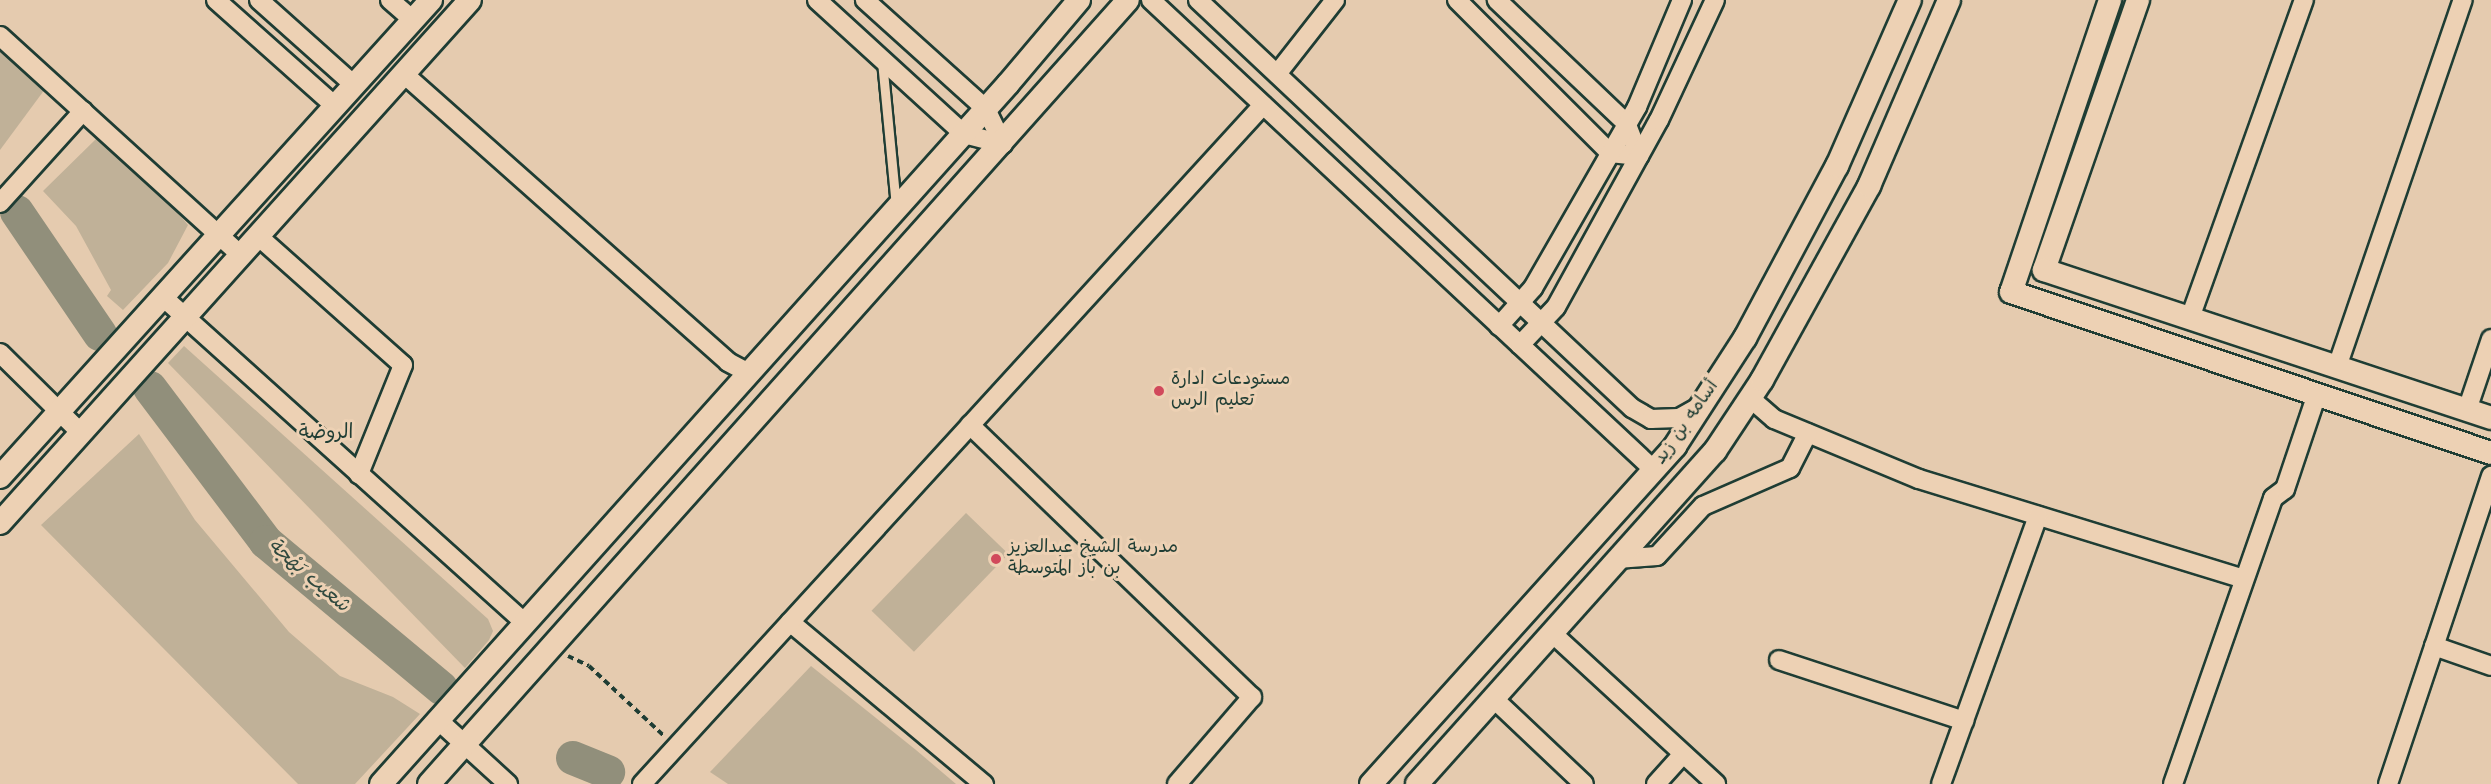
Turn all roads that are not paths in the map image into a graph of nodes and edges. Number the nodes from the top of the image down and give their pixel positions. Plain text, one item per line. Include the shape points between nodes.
1 (216, 0) edge
2 (259, 0) edge
3 (390, 0) edge
4 (431, 0) edge
5 (470, 0) edge
6 (865, 0) edge
7 (1079, 0) edge
8 (1128, 0) edge
9 (1151, 0) edge
10 (1198, 0) edge
11 (1335, 0) edge
12 (1456, 0) edge
13 (1497, 0) edge
14 (1682, 0) edge
15 (1714, 0) edge
16 (1910, 0) edge
17 (1949, 0) edge
18 (2110, 0) edge
19 (2138, 0) edge
20 (2304, 0) edge
21 (2463, 0) edge
22 (827, 2) edge
23 (413, 20) junction
24 (0, 36) edge
25 (882, 59) junction
26 (404, 74) junction
27 (1277, 74) junction
28 (354, 85) junction
29 (1263, 105) junction
30 (335, 106) junction
31 (986, 109) junction
32 (83, 111) junction
33 (1627, 124) junction
34 (964, 134) junction
35 (1003, 144) junction
36 (1610, 153) junction
37 (1640, 156) junction
38 (1837, 166) junction
39 (1869, 186) junction
40 (0, 203) edge
41 (896, 209) junction
42 (219, 234) junction
43 (258, 236) junction
44 (241, 255) junction
45 (163, 297) junction
46 (1520, 303) junction
47 (185, 317) junction
48 (2190, 318) junction
49 (1541, 323) junction
50 (1499, 326) junction
51 (2491, 339) edge
52 (1520, 345) junction
53 (0, 353) edge
54 (2337, 367) junction
55 (749, 373) junction
56 (2317, 394) junction
57 (1750, 398) junction
58 (1701, 406) junction
59 (2467, 410) junction
60 (60, 411) junction
61 (2491, 418) edge
62 (970, 425) junction
63 (81, 433) junction
64 (1808, 433) junction
65 (2491, 453) edge
66 (1654, 470) junction
67 (359, 474) junction
68 (2491, 476) edge
69 (0, 477) edge
70 (2038, 516) junction
71 (0, 523) edge
72 (1617, 559) junction
73 (2244, 579) junction
74 (790, 622) junction
75 (525, 623) junction
76 (1552, 633) junction
77 (2434, 646) junction
78 (1779, 660) dead end
79 (2491, 666) edge
80 (1493, 699) junction
81 (438, 720) junction
82 (1964, 721) junction
83 (465, 743) junction
84 (1683, 754) junction
85 (1695, 778) edge
86 (381, 784) edge
87 (429, 784) edge
88 (508, 784) edge
89 (642, 784) edge
90 (984, 784) edge
91 (1177, 784) edge
92 (1371, 784) edge
93 (1417, 784) edge
94 (1584, 784) edge
95 (1656, 784) edge
96 (1716, 784) edge
97 (1941, 784) edge
98 (2173, 784) edge
99 (2388, 784) edge

1 - 30 street
2 - 28 street
3 - 23 street
4 - 23 street
5 - 26 street
6 - 31 street
7 - 31 street
8 - 35 street
9 - 29 street
10 - 27 street
11 - 27 street
12 - 36 street
13 - 33 street
14 - 33 street
15 - 37 street
16 - 38 street, أسامه بن زيد
17 - 39 street, أسامه بن زيد
18 - 56 street via 2011,292
19 - 48 street via 2044,270
20 - 48 street
21 - 54 street
22 - 25 street
23 - 28 street
24 - 32 street
25 - 34 street
25 - 41 lane
26 - 43 street
26 - 55 street via 728,362
27 - 46 street
28 - 30 street
29 - 50 street
29 - 62 street
30 - 42 street
31 - 34 street
31 - 35 street
32 - 40 street
32 - 42 street
33 - 36 street
33 - 37 street
34 - 35 street
34 - 41 street
35 - 83 street
36 - 37 street
36 - 46 street via 1533,288
37 - 49 street via 1556,307
38 - 39 street
38 - 58 street, أسامه بن زيد via 1745,338
39 - 57 street, أسامه بن زيد
41 - 55 street
42 - 44 street
42 - 45 street
43 - 44 street
43 - 67 street via 403,365
44 - 47 street
45 - 47 street
45 - 60 street
46 - 49 street
46 - 50 street
47 - 63 street
47 - 67 street
48 - 54 street
49 - 52 street
49 - 58 street via 1632,408 1651,419 1679,418
50 - 52 street
51 - 59 street
52 - 66 street
53 - 60 street
54 - 59 street
55 - 75 street
56 - 65 street
56 - 73 street via 2285,489 2273,498
57 - 64 street via 1774,419
57 - 72 street, أسامه بن زيد via 1715,451
58 - 66 street, أسامه بن زيد
59 - 61 street
60 - 63 street
60 - 69 street
62 - 74 street
62 - 91 street via 1252,697
63 - 71 street
64 - 70 street via 1919,479
64 - 72 street via 1790,468 1703,506 1657,556
66 - 92 street, أسامه بن زيد
67 - 75 street
68 - 77 street
70 - 73 street
70 - 82 street
72 - 76 street, أسامه بن زيد
73 - 98 street
74 - 89 street
74 - 90 street
75 - 81 street
76 - 80 street, أسامه بن زيد
76 - 84 street
77 - 79 street
77 - 99 street
78 - 82 street
80 - 93 street, أسامه بن زيد
80 - 94 street
81 - 83 street
81 - 86 street
82 - 97 street
83 - 87 street
83 - 88 street
84 - 85 street
84 - 95 street
85 - 96 street

